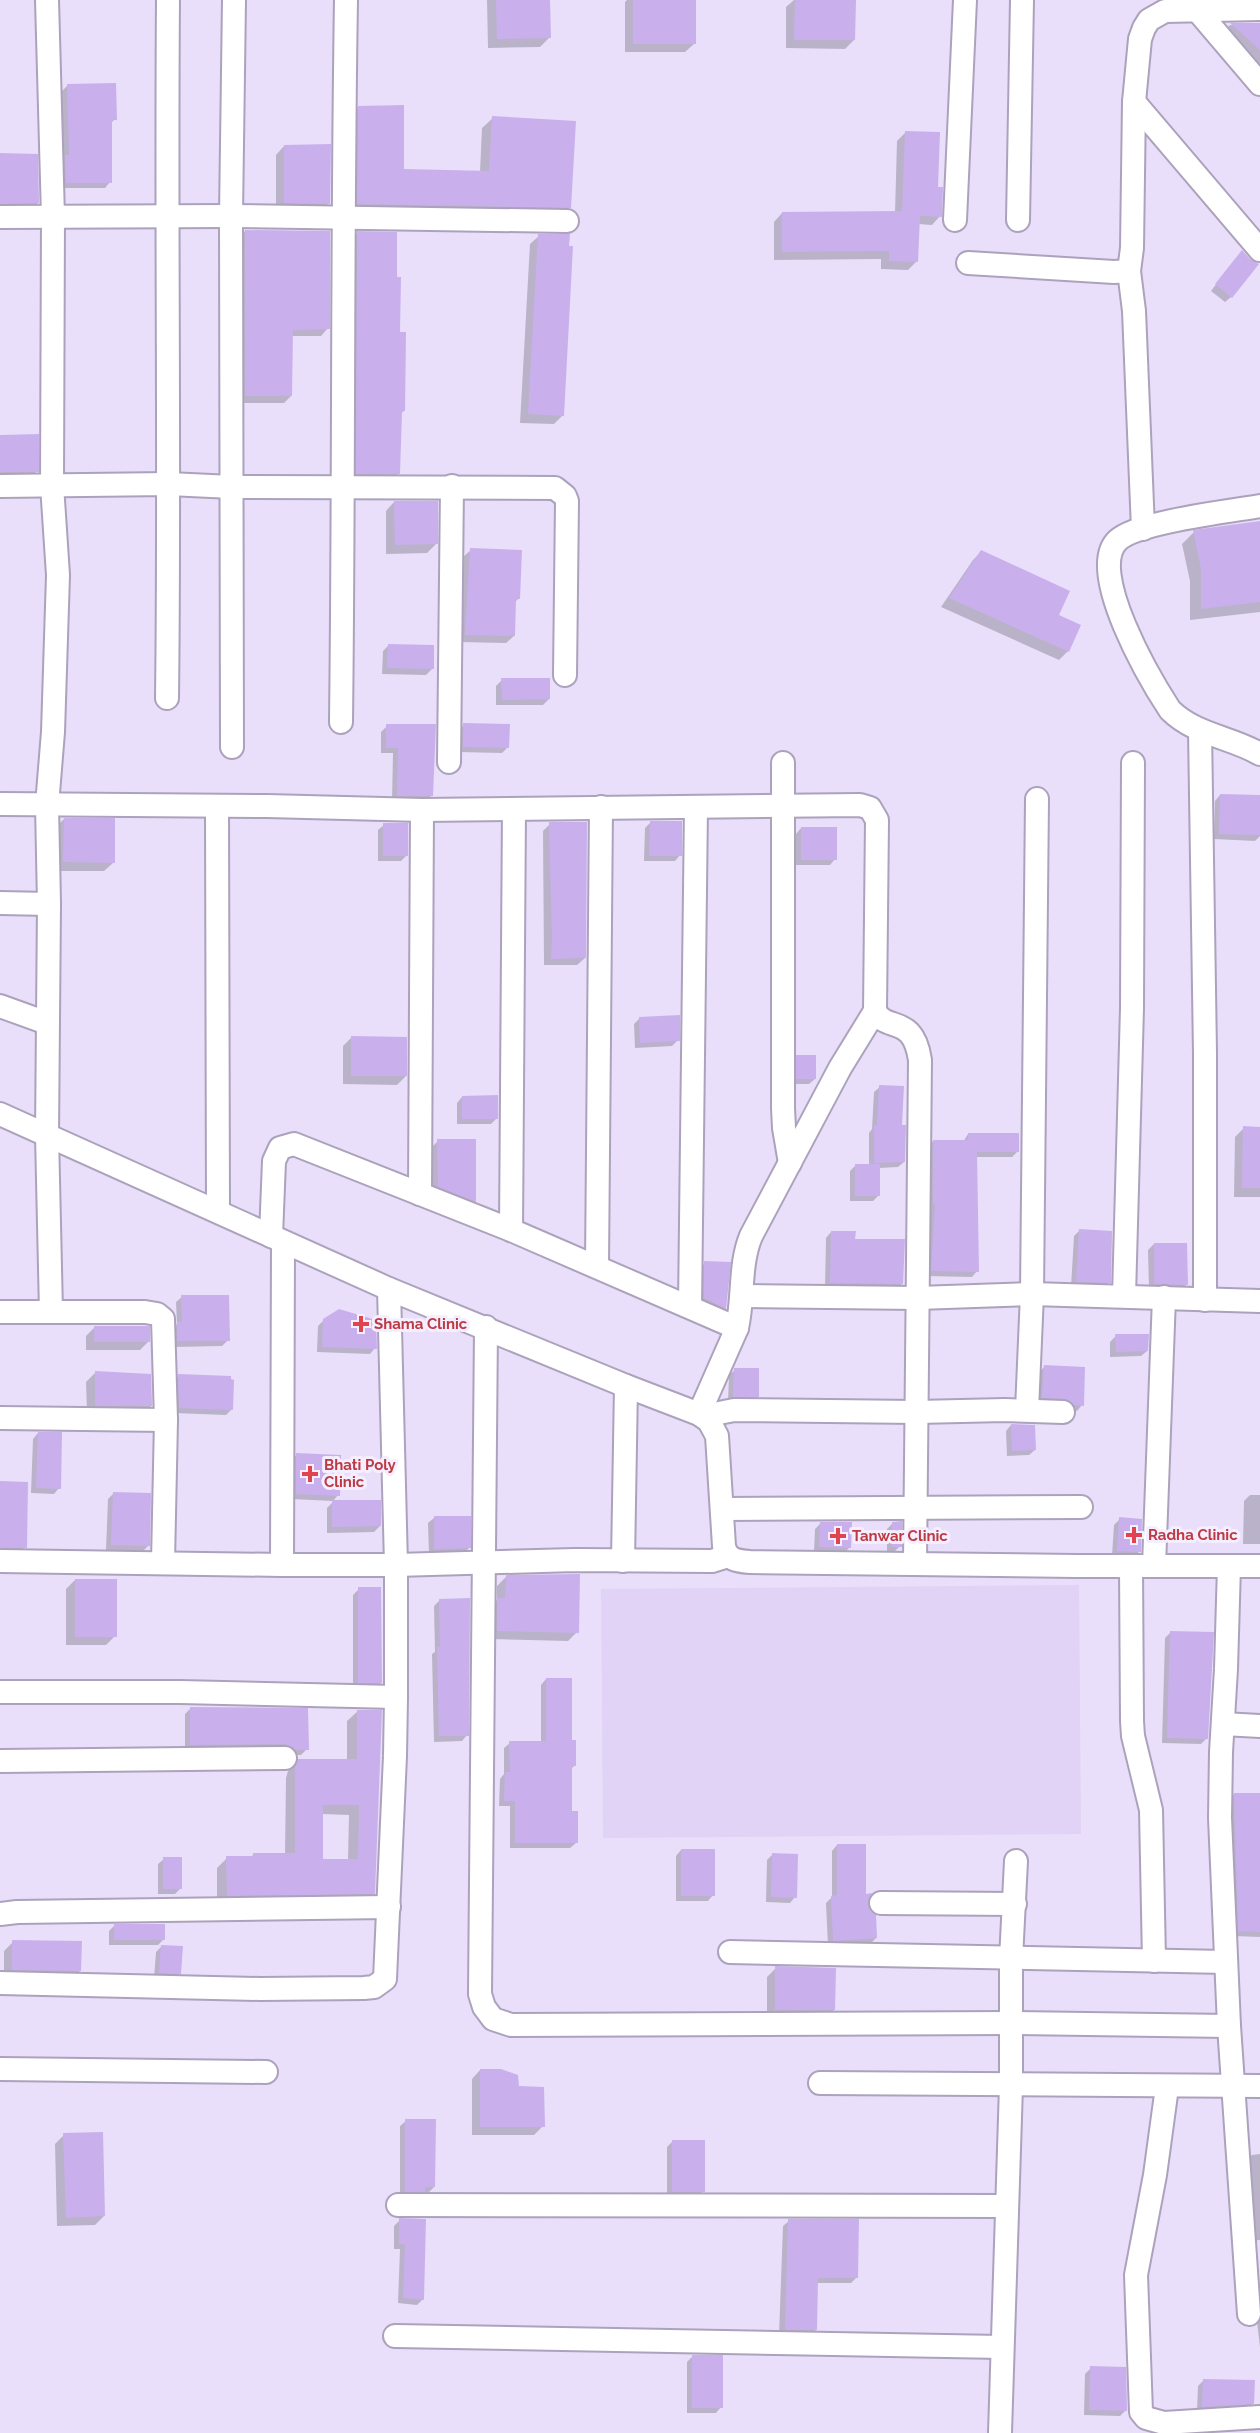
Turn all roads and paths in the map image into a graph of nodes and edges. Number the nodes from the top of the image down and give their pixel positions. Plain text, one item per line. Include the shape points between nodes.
1 (47, 0) edge
2 (168, 0) edge
3 (234, 0) edge
4 (346, 0) edge
5 (965, 0) edge
6 (1022, 0) edge
7 (1260, 9) edge
8 (1197, 10) junction
9 (1260, 84) edge
10 (1134, 102) junction
11 (0, 216) edge
12 (166, 216) junction
13 (231, 216) junction
14 (53, 217) junction
15 (342, 219) junction
16 (955, 219) dead end
17 (1018, 220) dead end
18 (567, 221) dead end
19 (1260, 250) edge
20 (968, 263) dead end
21 (1129, 271) junction
22 (170, 484) junction
23 (52, 485) junction
24 (0, 486) edge
25 (452, 486) junction
26 (232, 487) junction
27 (344, 488) junction
28 (1260, 506) edge
29 (1143, 529) junction
30 (565, 675) dead end
31 (167, 698) dead end
32 (341, 722) dead end
33 (1200, 730) junction
34 (231, 747) dead end
35 (1260, 754) edge
36 (448, 762) dead end
37 (783, 763) dead end
38 (1133, 763) dead end
39 (1037, 799) dead end
40 (0, 804) edge
41 (47, 805) junction
42 (217, 806) junction
43 (784, 806) junction
44 (601, 807) junction
45 (696, 807) junction
46 (514, 809) junction
47 (422, 810) junction
48 (0, 903) edge
49 (49, 904) junction
50 (0, 1005) edge
51 (875, 1011) junction
52 (47, 1023) junction
53 (0, 1114) edge
54 (47, 1135) junction
55 (790, 1163) junction
56 (420, 1194) junction
57 (218, 1211) junction
58 (511, 1230) junction
59 (277, 1239) junction
60 (597, 1266) junction
61 (389, 1289) junction
62 (1032, 1294) junction
63 (742, 1296) junction
64 (1124, 1296) junction
65 (918, 1298) junction
66 (1164, 1298) junction
67 (1205, 1300) junction
68 (1260, 1301) edge
69 (690, 1306) junction
70 (0, 1312) edge
71 (51, 1312) junction
72 (486, 1328) junction
73 (737, 1328) junction
74 (626, 1386) junction
75 (1027, 1410) junction
76 (917, 1412) junction
77 (1062, 1412) dead end
78 (704, 1417) junction
79 (0, 1418) edge
80 (166, 1420) junction
81 (1081, 1507) dead end
82 (916, 1508) junction
83 (722, 1509) junction
84 (728, 1556) junction
85 (0, 1561) edge
86 (623, 1561) junction
87 (163, 1562) junction
88 (484, 1562) junction
89 (915, 1564) junction
90 (282, 1565) junction
91 (396, 1565) junction
92 (1131, 1566) junction
93 (1154, 1566) junction
94 (1229, 1566) junction
95 (1260, 1566) edge
96 (0, 1692) edge
97 (396, 1696) junction
98 (1223, 1725) junction
99 (1260, 1726) edge
100 (285, 1758) dead end
101 (0, 1761) edge
102 (1016, 1861) dead end
103 (881, 1903) dead end
104 (1016, 1904) junction
105 (389, 1907) junction
106 (0, 1914) edge
107 (730, 1952) dead end
108 (1011, 1959) junction
109 (1154, 1961) junction
110 (1226, 1962) junction
111 (0, 1983) edge
112 (1012, 2023) junction
113 (1229, 2026) junction
114 (0, 2069) edge
115 (267, 2072) dead end
116 (820, 2083) dead end
117 (1011, 2086) junction
118 (1260, 2086) edge
119 (1167, 2087) junction
120 (1233, 2087) junction
121 (398, 2205) dead end
122 (1005, 2206) junction
123 (1249, 2314) dead end
124 (395, 2336) dead end
125 (1002, 2347) junction
126 (1260, 2417) edge
127 (1164, 2428) edge
128 (1000, 2433) edge

1 - 14 street
2 - 12 street
3 - 13 street
4 - 15 street
5 - 16 street
6 - 17 street
7 - 8 street
8 - 9 street
8 - 10 street via 1165,11 1144,28
10 - 19 street
10 - 21 street
11 - 14 street
12 - 13 street
12 - 14 street
12 - 22 street
13 - 15 street
13 - 26 street
14 - 23 street
15 - 18 street
15 - 27 street
20 - 21 street
21 - 29 street
22 - 23 street
22 - 26 street
22 - 31 street
23 - 24 street
23 - 41 street via 58,575
25 - 27 street
25 - 30 street via 547,486 565,496
25 - 36 street
26 - 27 street
26 - 34 street
27 - 32 street
28 - 29 street
29 - 33 street via 1119,539 1110,551 1113,593 1125,630 1159,693 1181,721
33 - 35 street
33 - 67 street
37 - 43 street
38 - 64 street via 1132,1008
39 - 62 street
40 - 41 street
41 - 42 street
41 - 49 street
42 - 47 street
42 - 57 street
43 - 45 street
43 - 51 street via 860,805 875,813
43 - 55 street via 783,1108
44 - 45 street
44 - 46 street
44 - 60 street
45 - 69 street
46 - 47 street
46 - 58 street
47 - 56 street
48 - 49 street
49 - 52 street
50 - 52 street
51 - 55 street via 850,1048
51 - 65 street via 881,1019 905,1028 913,1036 919,1053
52 - 54 street
53 - 54 street
54 - 57 street
54 - 71 street
55 - 63 street via 746,1249
56 - 58 street
56 - 59 street via 302,1146 287,1145 280,1148 274,1161
57 - 59 street
58 - 60 street
59 - 61 street
59 - 90 street
60 - 69 street
61 - 72 street
61 - 91 street
62 - 64 street
62 - 65 street
62 - 75 street
63 - 65 street
63 - 73 street
64 - 66 street
65 - 76 street
66 - 67 street
66 - 93 street
67 - 68 street
69 - 73 street
70 - 71 street
71 - 80 street via 145,1312 163,1319
72 - 74 street
72 - 88 street
73 - 78 street
74 - 78 street
74 - 86 street
75 - 76 street
75 - 77 street
76 - 78 street via 734,1410
76 - 82 street
78 - 83 street via 719,1445
79 - 80 street
80 - 87 street
81 - 82 street
82 - 83 street
82 - 89 street
83 - 84 street
84 - 86 street via 712,1561
84 - 89 street via 750,1562
85 - 87 street
86 - 88 street
87 - 90 street
88 - 91 street
88 - 112 street via 480,1984 484,2007 493,2019 511,2025
89 - 92 street
90 - 91 street
91 - 97 street
92 - 93 street
92 - 109 street via 1132,1721 1150,1810
93 - 94 street
94 - 95 street
94 - 98 street
96 - 97 street
97 - 105 street
98 - 99 street
98 - 110 street via 1220,1818
100 - 101 street
102 - 104 street
103 - 104 street
104 - 108 street
105 - 106 street
105 - 111 street via 387,1973 374,1987 260,1989
107 - 108 street
108 - 109 street
108 - 112 street
109 - 110 street
110 - 113 street
112 - 113 street
112 - 117 street
113 - 120 street
114 - 115 street
116 - 117 street
117 - 119 street
117 - 122 street
118 - 120 street
119 - 120 street
119 - 127 street via 1135,2299 1141,2412
120 - 123 street
121 - 122 street
122 - 125 street
124 - 125 street
125 - 128 street
126 - 127 street

